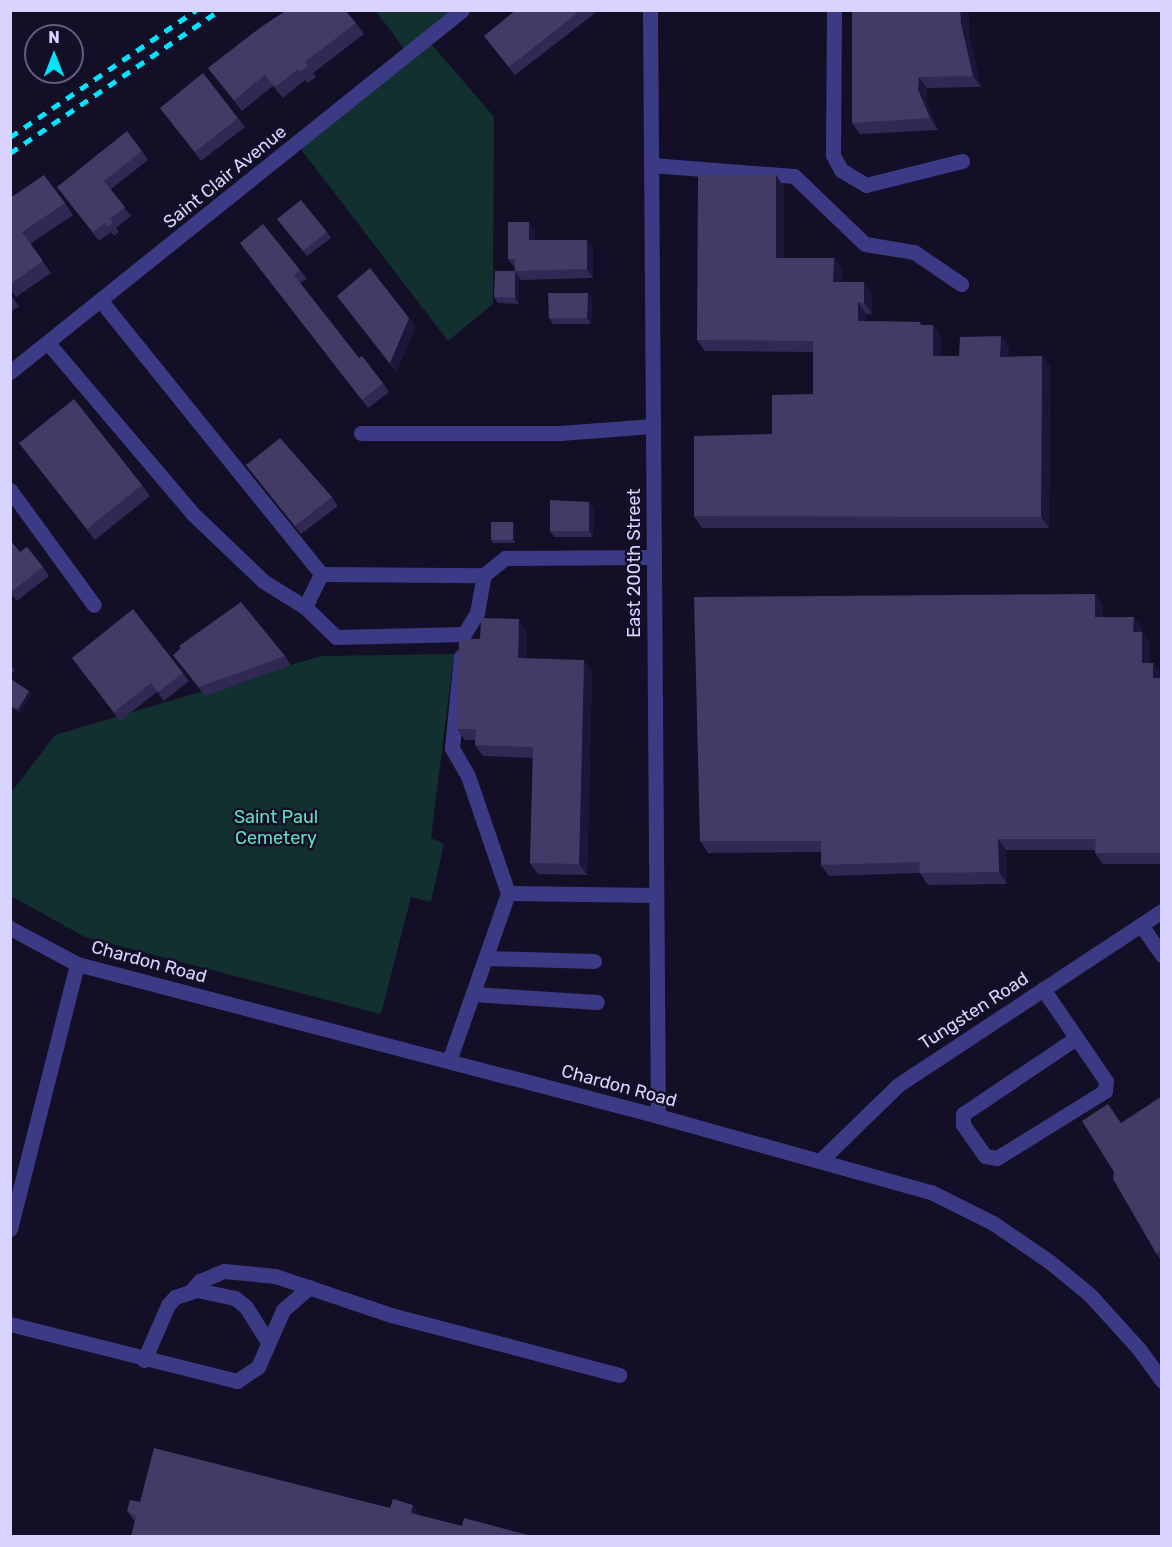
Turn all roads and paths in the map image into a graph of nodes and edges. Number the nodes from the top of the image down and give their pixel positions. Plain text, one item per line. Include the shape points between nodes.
1 (462, 10) edge
2 (650, 10) edge
3 (834, 10) edge
4 (962, 161) dead end
5 (651, 165) junction
6 (961, 284) dead end
7 (101, 301) junction
8 (48, 343) junction
9 (10, 372) edge
10 (653, 426) junction
11 (361, 433) dead end
12 (10, 490) edge
13 (654, 557) junction
14 (321, 574) junction
15 (484, 575) junction
16 (94, 605) dead end
17 (306, 607) junction
18 (464, 634) junction
19 (508, 893) junction
20 (656, 895) junction
21 (1161, 911) edge
22 (1141, 925) junction
23 (10, 928) edge
24 (1161, 955) edge
25 (486, 958) junction
26 (594, 961) dead end
27 (77, 964) junction
28 (1043, 990) junction
29 (473, 994) junction
30 (597, 1002) dead end
31 (1076, 1038) junction
32 (450, 1061) junction
33 (658, 1116) junction
34 (821, 1160) junction
35 (13, 1210) edge
36 (10, 1229) edge
37 (309, 1287) junction
38 (190, 1292) junction
39 (10, 1324) edge
40 (267, 1340) junction
41 (144, 1360) junction
42 (619, 1375) dead end
43 (1161, 1381) edge

1 - 7 street, Saint Clair Avenue
2 - 5 street, East 200th Street
3 - 4 street via 832,155 841,170 866,185
5 - 6 street via 795,176 865,244 914,252
5 - 10 street, East 200th Street
7 - 8 street, Saint Clair Avenue
7 - 14 street
8 - 9 street, Saint Clair Avenue
8 - 17 street via 193,514 263,581
10 - 11 street via 560,433
10 - 13 street, East 200th Street
12 - 16 street
13 - 15 street via 505,558
13 - 20 street, East 200th Street
14 - 15 street
14 - 17 street
15 - 18 street via 477,613
17 - 18 street via 336,637
18 - 19 street via 451,738
19 - 20 street
19 - 25 street
20 - 33 street, East 200th Street
21 - 22 street, Tungsten Road
22 - 24 street
22 - 28 street, Tungsten Road
23 - 27 street, Chardon Road
25 - 26 street
25 - 29 street
27 - 32 street, Chardon Road
27 - 35 street
28 - 31 street
28 - 34 street, Tungsten Road via 897,1085
29 - 30 street
29 - 32 street
31 - 31 street via 1106,1081 1105,1091 997,1158 985,1156 963,1125 963,1114
32 - 33 street, Chardon Road
33 - 34 street, Chardon Road
34 - 43 street, Chardon Road via 930,1192 993,1223 1090,1295 1139,1349
35 - 36 street
37 - 38 street via 275,1276 224,1271 200,1281
37 - 40 street via 283,1310
37 - 42 street via 391,1315
38 - 40 street via 212,1291 235,1298 246,1307
38 - 41 street via 175,1297 168,1305
39 - 41 street
40 - 41 street via 258,1367 248,1377 224,1380

